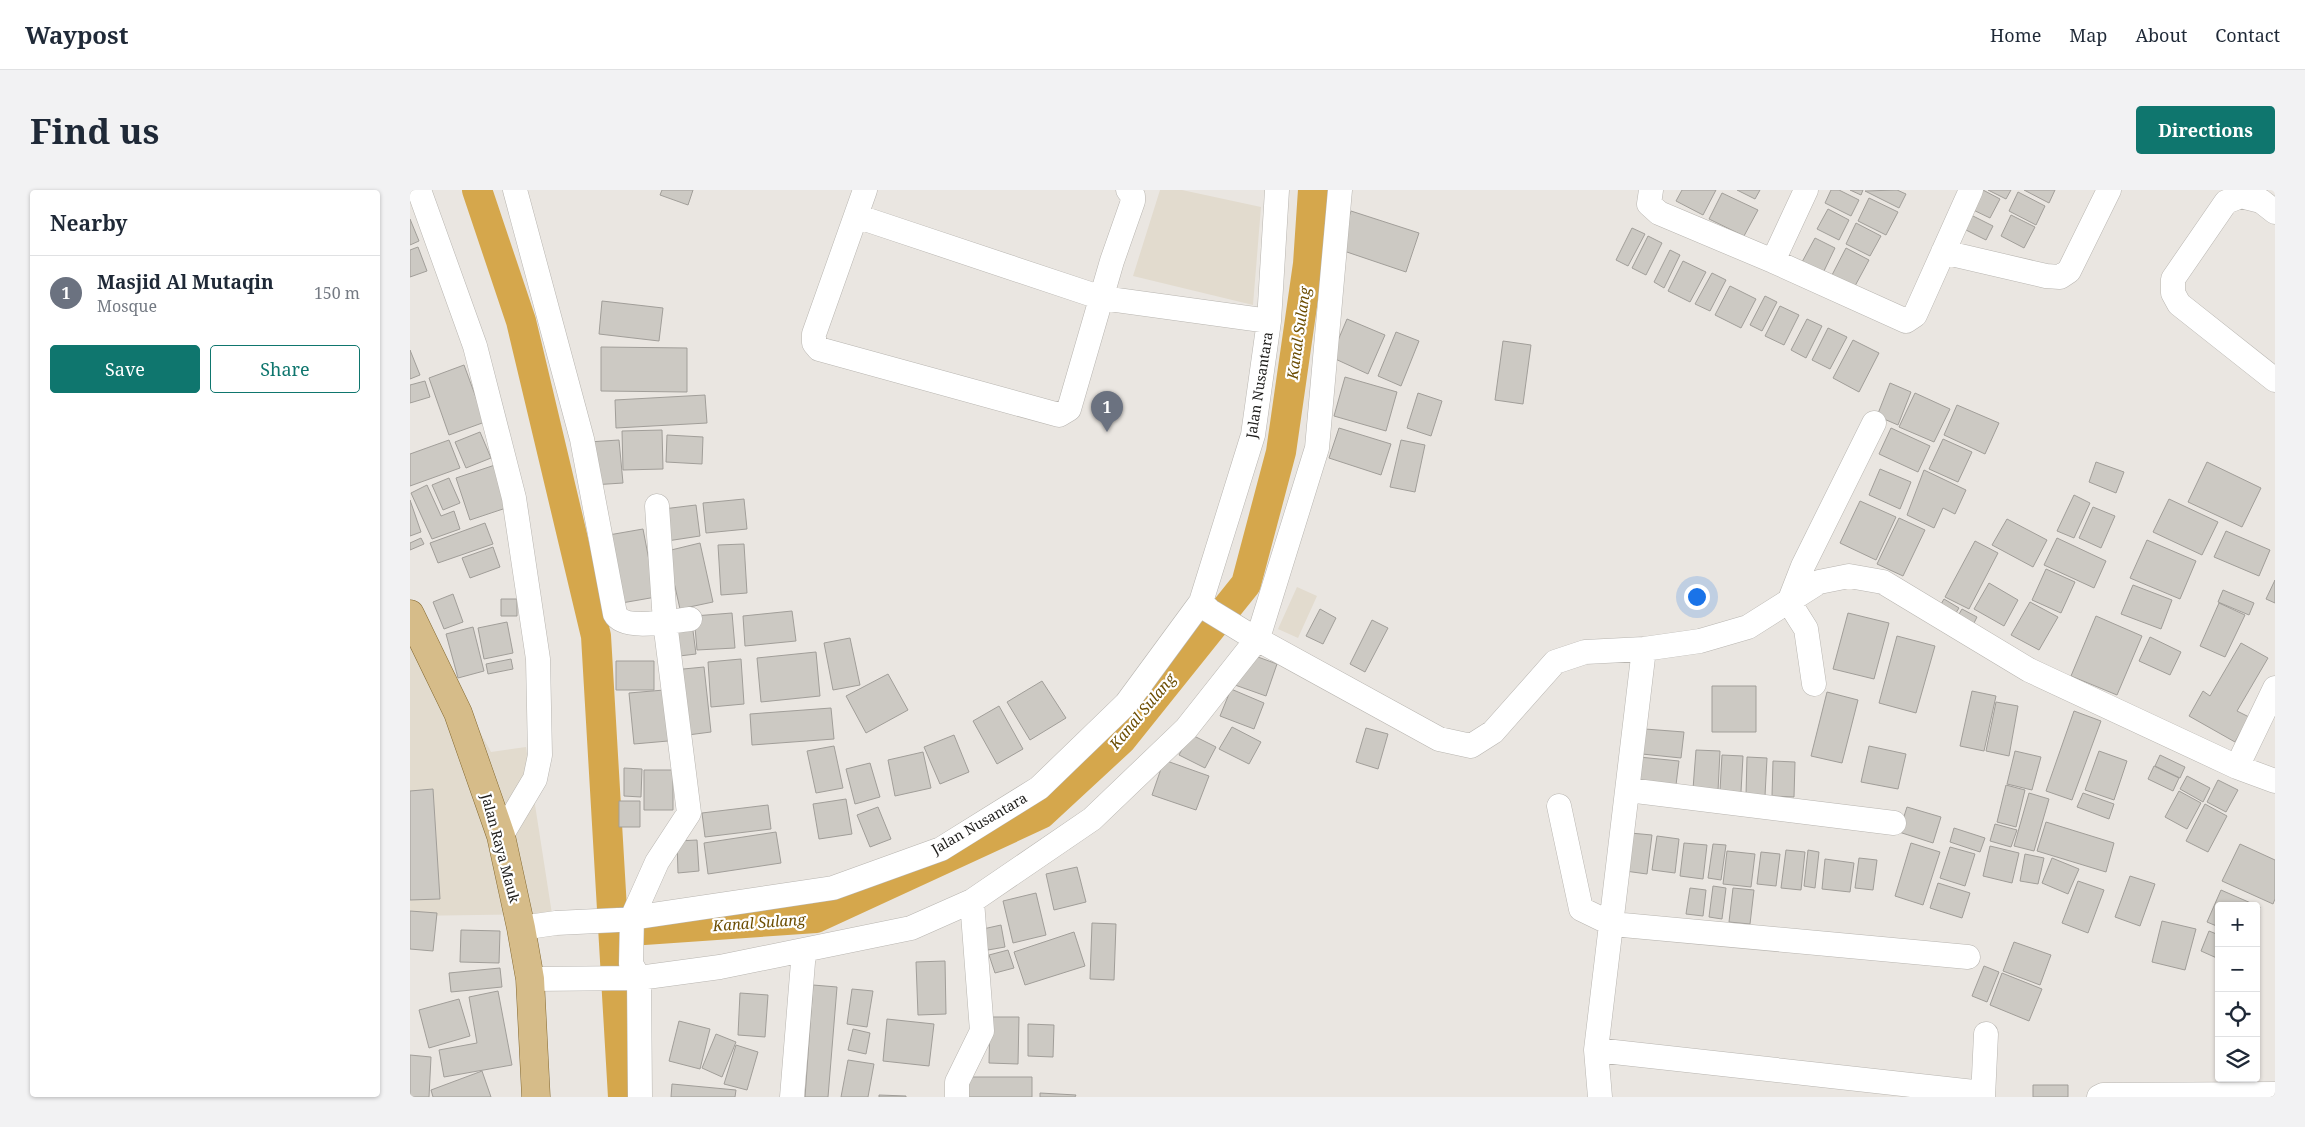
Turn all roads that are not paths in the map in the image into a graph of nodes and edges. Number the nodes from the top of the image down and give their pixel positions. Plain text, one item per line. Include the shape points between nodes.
1 (419, 190) edge
2 (515, 190) edge
3 (865, 190) edge
4 (1128, 190) edge
5 (1277, 190) edge
6 (1340, 190) edge
7 (1651, 190) edge
8 (1806, 190) edge
9 (1971, 190) edge
10 (2109, 190) edge
11 (2275, 212) edge
12 (856, 216) junction
13 (1943, 252) junction
14 (1773, 260) junction
15 (1102, 298) junction
16 (1269, 322) junction
17 (2275, 380) edge
18 (1874, 423) dead end
19 (657, 506) dead end
20 (1789, 602) junction
21 (1206, 607) junction
22 (410, 614) edge
23 (690, 619) dead end
24 (665, 622) junction
25 (1252, 636) junction
26 (1644, 649) junction
27 (1814, 684) dead end
28 (2275, 688) edge
29 (2237, 767) junction
30 (2275, 781) edge
31 (1628, 790) junction
32 (1559, 806) dead end
33 (1894, 823) dead end
34 (501, 836) junction
35 (972, 901) junction
36 (627, 921) junction
37 (1612, 924) junction
38 (522, 928) junction
39 (804, 950) junction
40 (1968, 956) dead end
41 (632, 973) junction
42 (541, 978) junction
43 (1986, 1034) dead end
44 (1596, 1050) junction
45 (2275, 1094) edge
46 (1983, 1095) edge
47 (536, 1097) edge
48 (640, 1097) edge
49 (792, 1097) edge
50 (957, 1097) edge
51 (1600, 1097) edge
52 (2099, 1097) edge

1 - 34 street via 475,346 514,498 538,659 540,755 535,779
2 - 24 street via 582,439 615,614 629,624
3 - 12 street
4 - 15 street via 1133,202
5 - 16 street, Jalan Nusantara
6 - 25 street via 1317,448
7 - 14 street via 1649,204 1658,213
8 - 14 street
9 - 13 street
10 - 13 street via 2069,271 2060,277
11 - 17 street via 2261,202 2241,196 2226,202 2173,279 2173,293 2179,304
12 - 15 street
12 - 15 street via 814,334 814,343 819,349 1059,415 1069,409
13 - 14 street via 1915,314 1906,322
15 - 16 street
16 - 21 street, Jalan Nusantara via 1253,434
18 - 20 street via 1803,566
19 - 24 street
20 - 26 street via 1748,627 1700,641
20 - 27 street via 1806,630
20 - 29 street via 1819,582 1849,576 1883,582 2029,670
21 - 25 street
21 - 36 street, Jalan Nusantara via 1126,704 1039,788 940,849 833,888
22 - 34 main road, Jalan Raya Mauk via 458,713
23 - 24 street
24 - 36 street via 689,813 657,862
25 - 26 street via 1439,739 1471,746 1493,732 1555,662 1585,652
25 - 35 street via 1186,728 1092,819
26 - 31 street
28 - 29 street
29 - 30 street
31 - 33 street
31 - 37 street
32 - 37 street via 1581,909
34 - 38 main road, Jalan Raya Mauk
35 - 39 street via 911,928
35 - 50 street via 982,1031 957,1082
36 - 38 street, Jalan Nusantara via 556,923
36 - 41 street
37 - 40 street
37 - 44 street
38 - 42 main road, Jalan Raya Mauk
39 - 41 street via 720,967
39 - 49 street
41 - 42 street
41 - 48 street
42 - 47 main road, Jalan Raya Mauk
43 - 46 street
44 - 46 street
44 - 51 street
45 - 52 street

